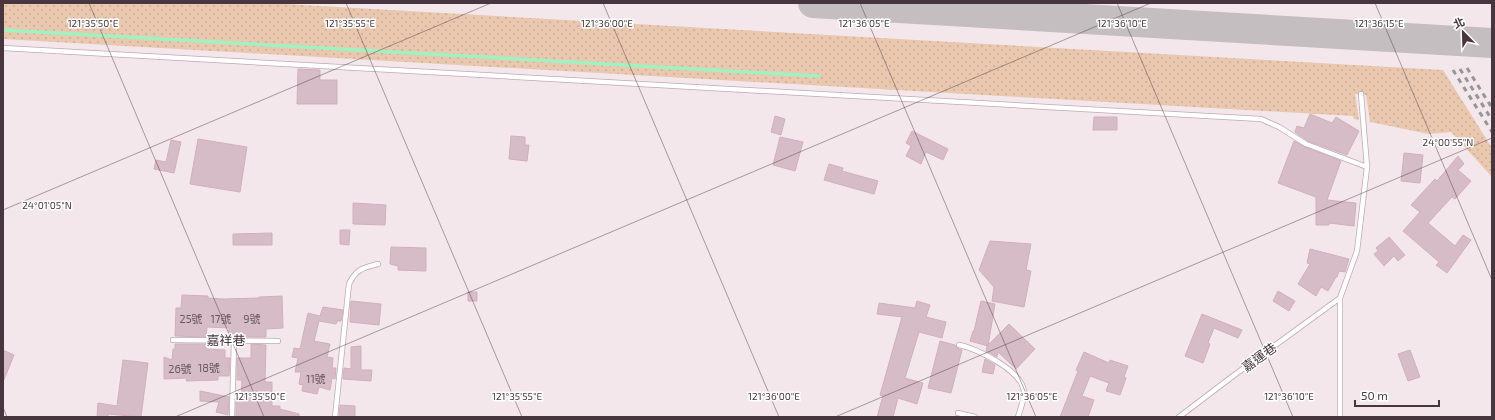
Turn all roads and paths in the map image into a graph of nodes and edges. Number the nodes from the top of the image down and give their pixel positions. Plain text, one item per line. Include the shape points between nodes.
1 (3, 48) edge
2 (1361, 94) dead end
3 (1367, 167) junction
4 (378, 264) dead end
5 (1340, 298) junction
6 (173, 340) dead end
7 (234, 340) junction
8 (278, 341) dead end
9 (959, 345) dead end
10 (958, 413) dead end
11 (232, 417) edge
12 (335, 417) edge
13 (975, 417) edge
14 (1018, 417) edge
15 (1179, 417) edge
16 (1340, 417) edge

1 - 3 lane via 1261,119 1306,144
2 - 3 lane
3 - 5 lane via 1357,251
4 - 12 lane via 354,274 349,284
5 - 15 lane, 嘉運巷
5 - 16 lane
6 - 7 lane, 嘉祥巷
7 - 8 lane, 嘉祥巷
7 - 11 lane
9 - 14 lane via 991,357 1010,370 1024,392
10 - 13 lane

